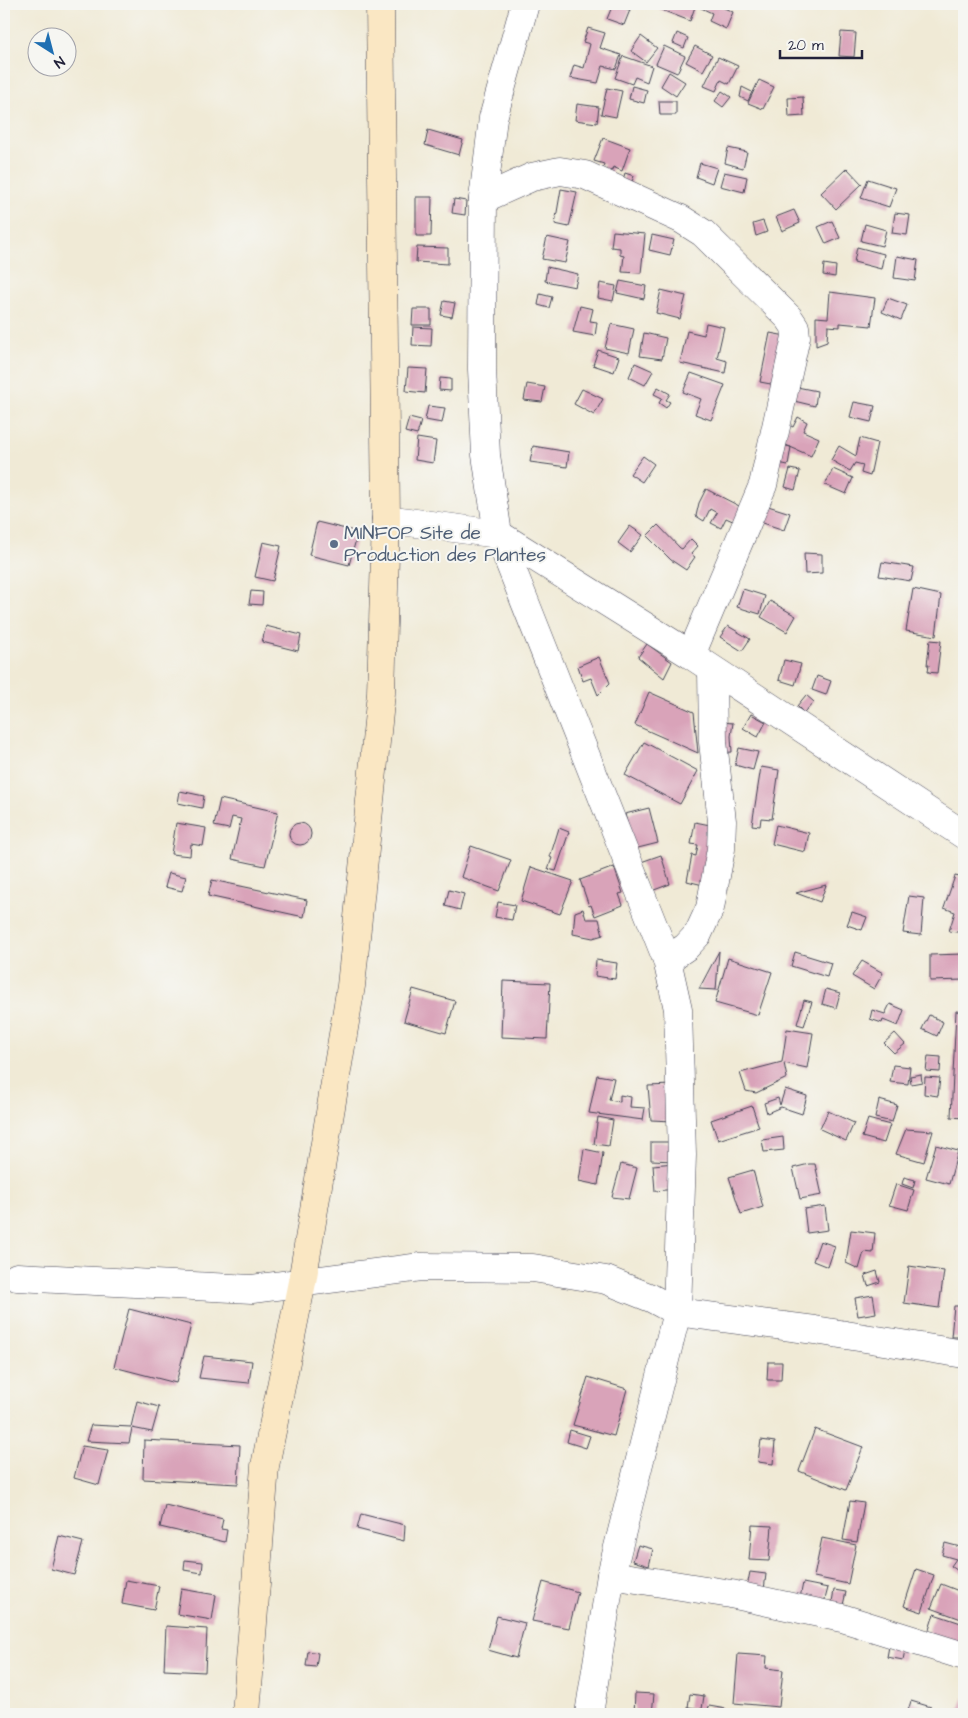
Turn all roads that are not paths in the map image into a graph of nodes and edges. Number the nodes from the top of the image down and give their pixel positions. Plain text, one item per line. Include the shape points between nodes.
1 (380, 4) edge
2 (525, 4) edge
3 (483, 199) junction
4 (386, 519) junction
5 (498, 534) junction
6 (701, 662) junction
7 (964, 835) edge
8 (667, 960) junction
9 (17, 1277) dead end
10 (302, 1282) junction
11 (677, 1312) junction
12 (964, 1354) edge
13 (611, 1575) junction
14 (964, 1656) edge
15 (246, 1714) edge
16 (588, 1714) edge

1 - 4 main road
2 - 3 street via 493,118
3 - 5 street via 482,378 486,455
3 - 6 street via 532,177 560,171 585,175 681,219 702,233 795,327 796,337 763,485
4 - 5 street
4 - 10 main road via 381,693 351,986
5 - 6 street
5 - 8 street
6 - 7 street
6 - 8 street via 722,821 721,849 710,908 698,934
8 - 11 street via 678,1009 682,1155
9 - 10 street via 252,1289
10 - 11 street via 421,1267 533,1268 606,1280
10 - 15 main road via 265,1466
11 - 12 street
11 - 13 street
13 - 14 street via 732,1594 842,1618
13 - 16 street

